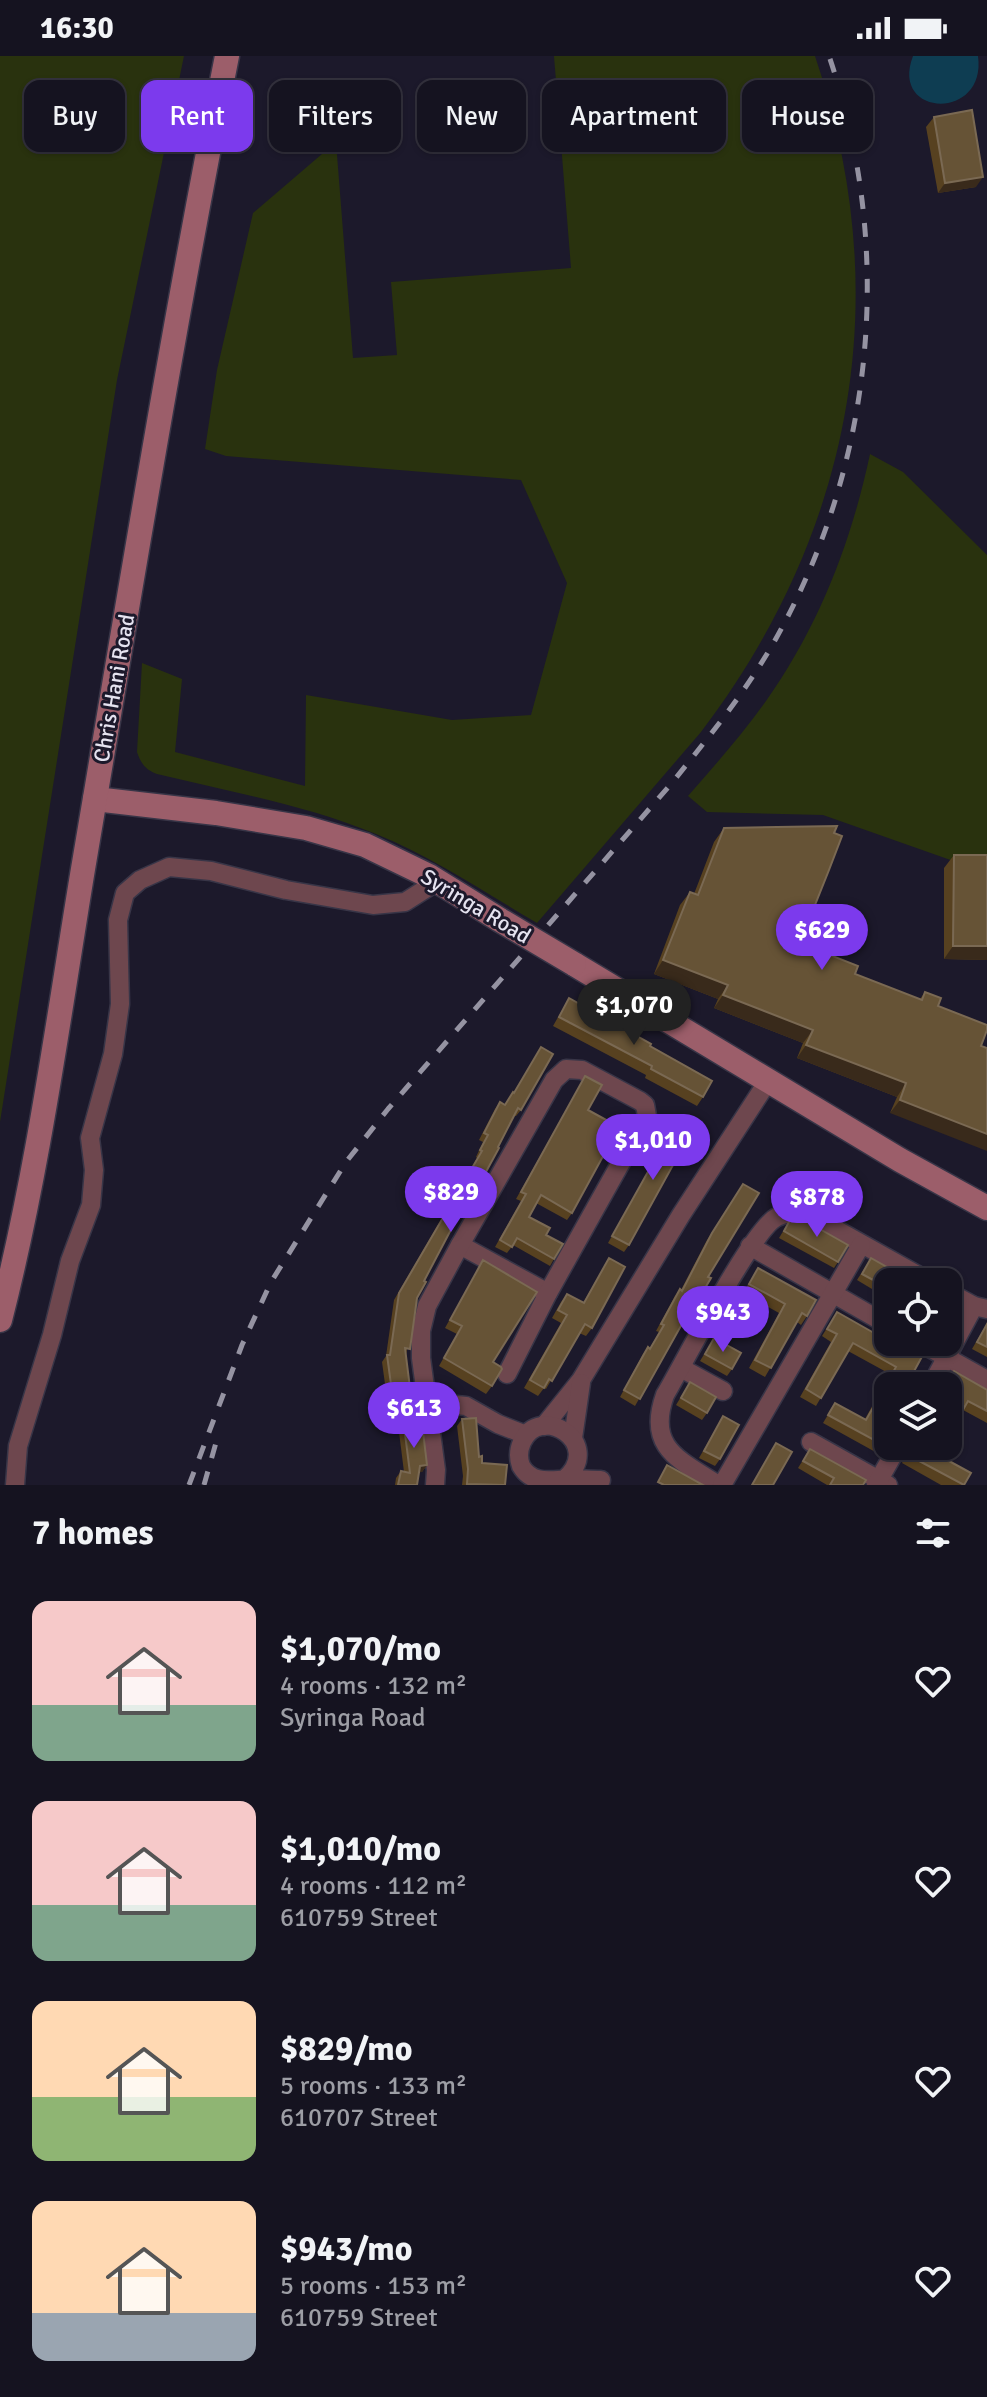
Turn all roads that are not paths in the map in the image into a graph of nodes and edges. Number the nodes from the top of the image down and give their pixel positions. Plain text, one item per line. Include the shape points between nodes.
1 (227, 56) edge
2 (95, 799) junction
3 (434, 879) junction
4 (768, 1081) junction
5 (987, 1208) edge
6 (460, 1245) junction
7 (861, 1245) junction
8 (750, 1246) junction
9 (904, 1268) edge
10 (548, 1293) junction
11 (834, 1294) junction
12 (962, 1299) edge
13 (981, 1308) edge
14 (874, 1317) edge
15 (0, 1320) edge
16 (944, 1356) edge
17 (947, 1358) junction
18 (681, 1368) junction
19 (939, 1372) edge
20 (507, 1374) dead end
21 (581, 1380) junction
22 (987, 1380) edge
23 (723, 1391) dead end
24 (427, 1402) junction
25 (498, 1424) junction
26 (544, 1426) junction
27 (526, 1435) junction
28 (573, 1438) junction
29 (811, 1442) dead end
30 (577, 1459) junction
31 (892, 1460) edge
32 (521, 1471) edge
33 (605, 1482) edge
34 (552, 1483) edge
35 (881, 1483) edge
36 (15, 1485) edge
37 (435, 1485) edge
38 (720, 1485) edge

1 - 2 street, Chris Hani Road
2 - 3 street, Syringa Road via 306,828 365,845
2 - 15 street, Chris Hani Road
3 - 4 street, Syringa Road, bridge
3 - 36 street via 405,902 373,905 169,867 125,893 118,920 120,1004 113,1054 90,1138 91,1205 18,1446
4 - 5 street, Syringa Road
4 - 21 street
6 - 10 street
6 - 10 street via 554,1080 566,1069 582,1070 640,1101 647,1116
6 - 24 street via 427,1306 421,1331
7 - 8 street via 819,1220 789,1214 769,1222
7 - 9 street
7 - 11 street
8 - 11 street
8 - 18 street
10 - 20 street
11 - 14 street
11 - 38 street
12 - 13 street
13 - 17 street
16 - 17 street
17 - 19 street
17 - 22 street
18 - 23 street
18 - 38 street via 659,1413 663,1442 677,1458
21 - 26 street
21 - 28 street
24 - 25 street via 466,1406
24 - 37 street
25 - 27 street
25 - 32 street
26 - 27 street
26 - 28 street
27 - 32 street
28 - 30 street
29 - 35 street
30 - 33 street
30 - 34 street via 571,1473
31 - 35 street
32 - 34 street via 538,1483
33 - 34 street

